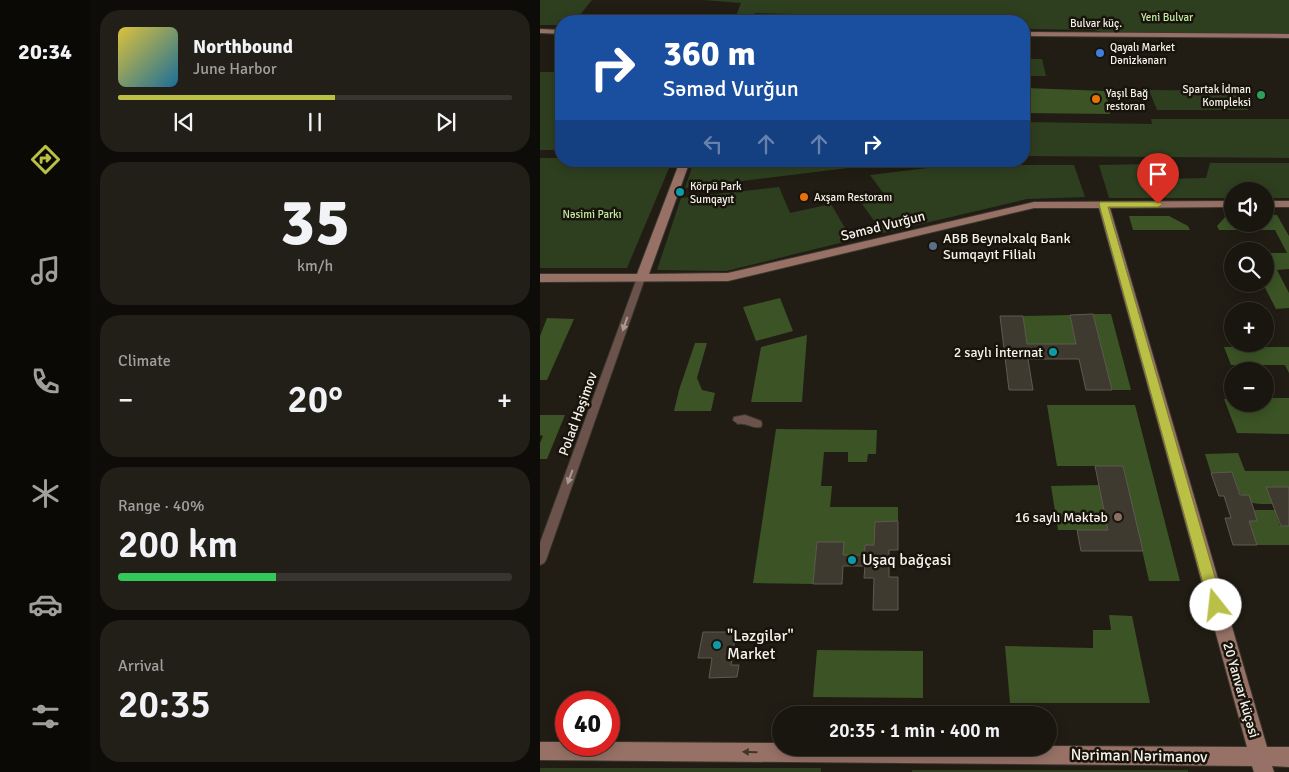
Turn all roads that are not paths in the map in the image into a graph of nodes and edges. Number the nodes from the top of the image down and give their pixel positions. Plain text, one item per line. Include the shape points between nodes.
1 (540, 30) edge
2 (555, 30) edge
3 (1030, 36) edge
4 (1289, 38) edge
5 (683, 167) edge
6 (1103, 204) junction
7 (1224, 204) edge
8 (1274, 204) edge
9 (1289, 204) edge
10 (540, 278) edge
11 (641, 278) junction
12 (738, 420) dead end
13 (757, 424) dead end
14 (540, 560) edge
15 (540, 751) edge
16 (1289, 757) edge
17 (1262, 764) edge

1 - 2 street
3 - 4 street, Bulvar küç.
5 - 11 street
6 - 7 street, Səməd Vurğun
6 - 11 street, Səməd Vurğun via 1020,208 728,277
6 - 17 street, 20 Yanvar küçəsi
8 - 9 street
10 - 11 street, Səməd Vurğun
11 -> 14 street, Polad Həşimov
12 - 13 street
17 -> 15 street, Nəriman Nərimanov
16 - 17 street, Nəriman Nərimanov

